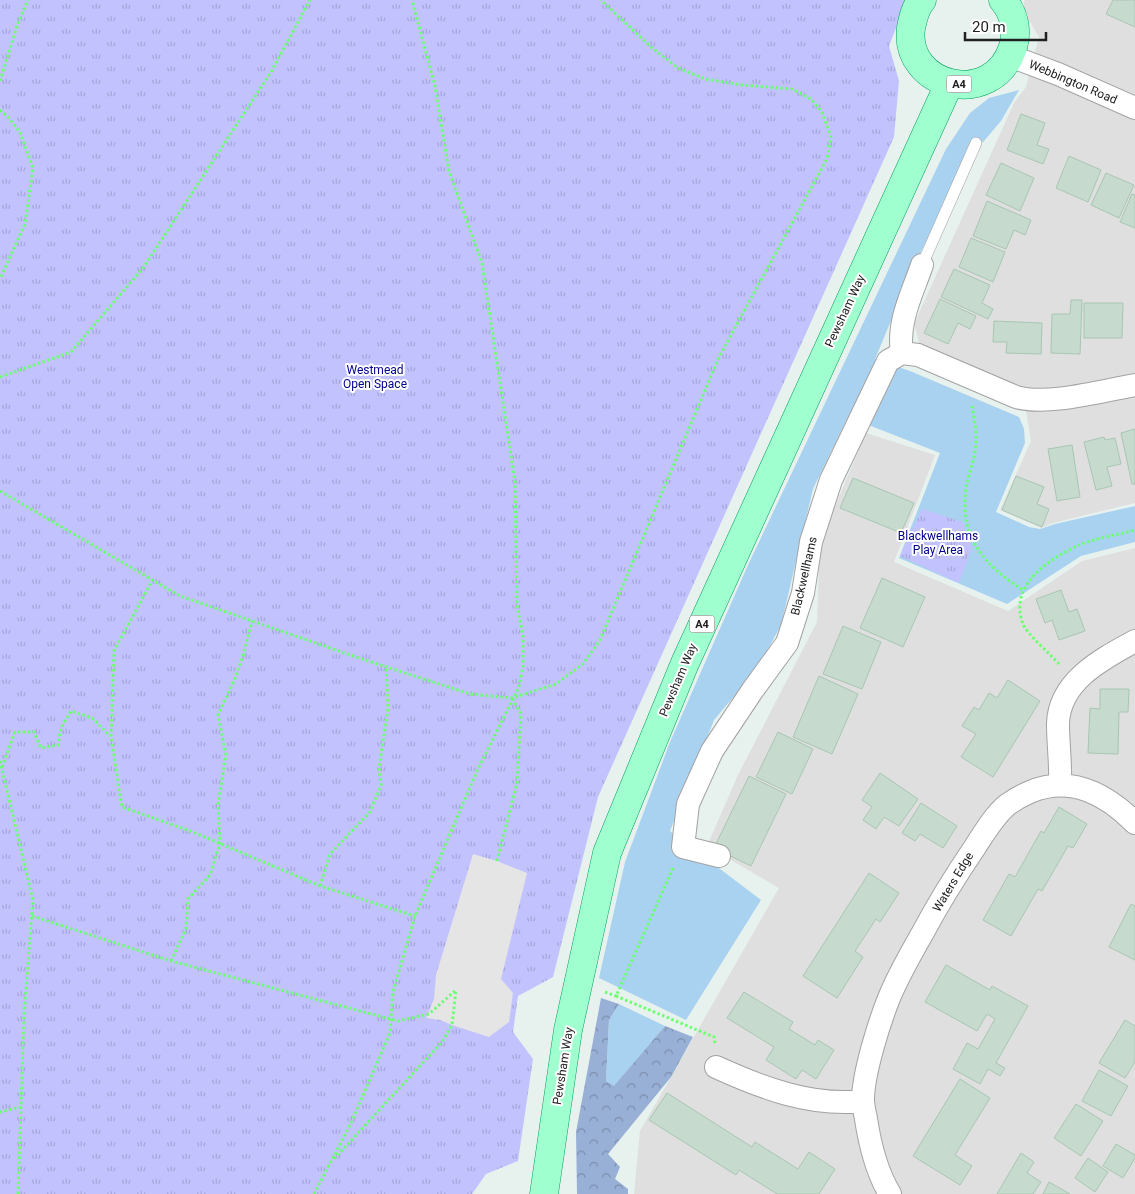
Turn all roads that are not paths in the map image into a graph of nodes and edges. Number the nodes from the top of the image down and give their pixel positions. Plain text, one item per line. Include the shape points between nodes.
1 (922, 0) edge
2 (1003, 0) edge
3 (1010, 56) junction
4 (949, 84) junction
5 (1135, 108) edge
6 (976, 143) dead end
7 (922, 265) joint
8 (902, 353) junction
9 (1135, 385) edge
10 (1135, 641) edge
11 (1060, 786) junction
12 (1135, 823) edge
13 (719, 856) dead end
14 (716, 1067) road end
15 (863, 1101) junction
16 (544, 1194) edge
17 (890, 1194) edge

1 - 4 main road, A4 via 913,17 910,34 913,50 927,71
2 - 3 main road via 1014,22 1015,39
3 - 4 main road, A4 via 999,71 984,81 967,85
3 - 5 street, Webbington Road
4 - 16 main road, Pewsham Way / A4 via 685,663 607,853 568,1030
6 - 7 lane
7 - 8 street via 903,317 900,334
8 - 9 street via 918,355 1029,400 1056,399
8 - 13 street, Blackwellhams via 888,361 881,372 831,480 811,542 803,593 787,643 712,751 688,804 683,847
10 - 11 street via 1109,655 1075,681 1063,699 1058,723
11 - 12 street, Waters Edge via 1092,792 1111,801
11 - 15 street, Waters Edge via 1029,792 1007,806 990,824 962,866 903,968 889,999 872,1055
14 - 15 street via 744,1080 794,1095 830,1103
15 - 17 street, Waters Edge via 874,1162

